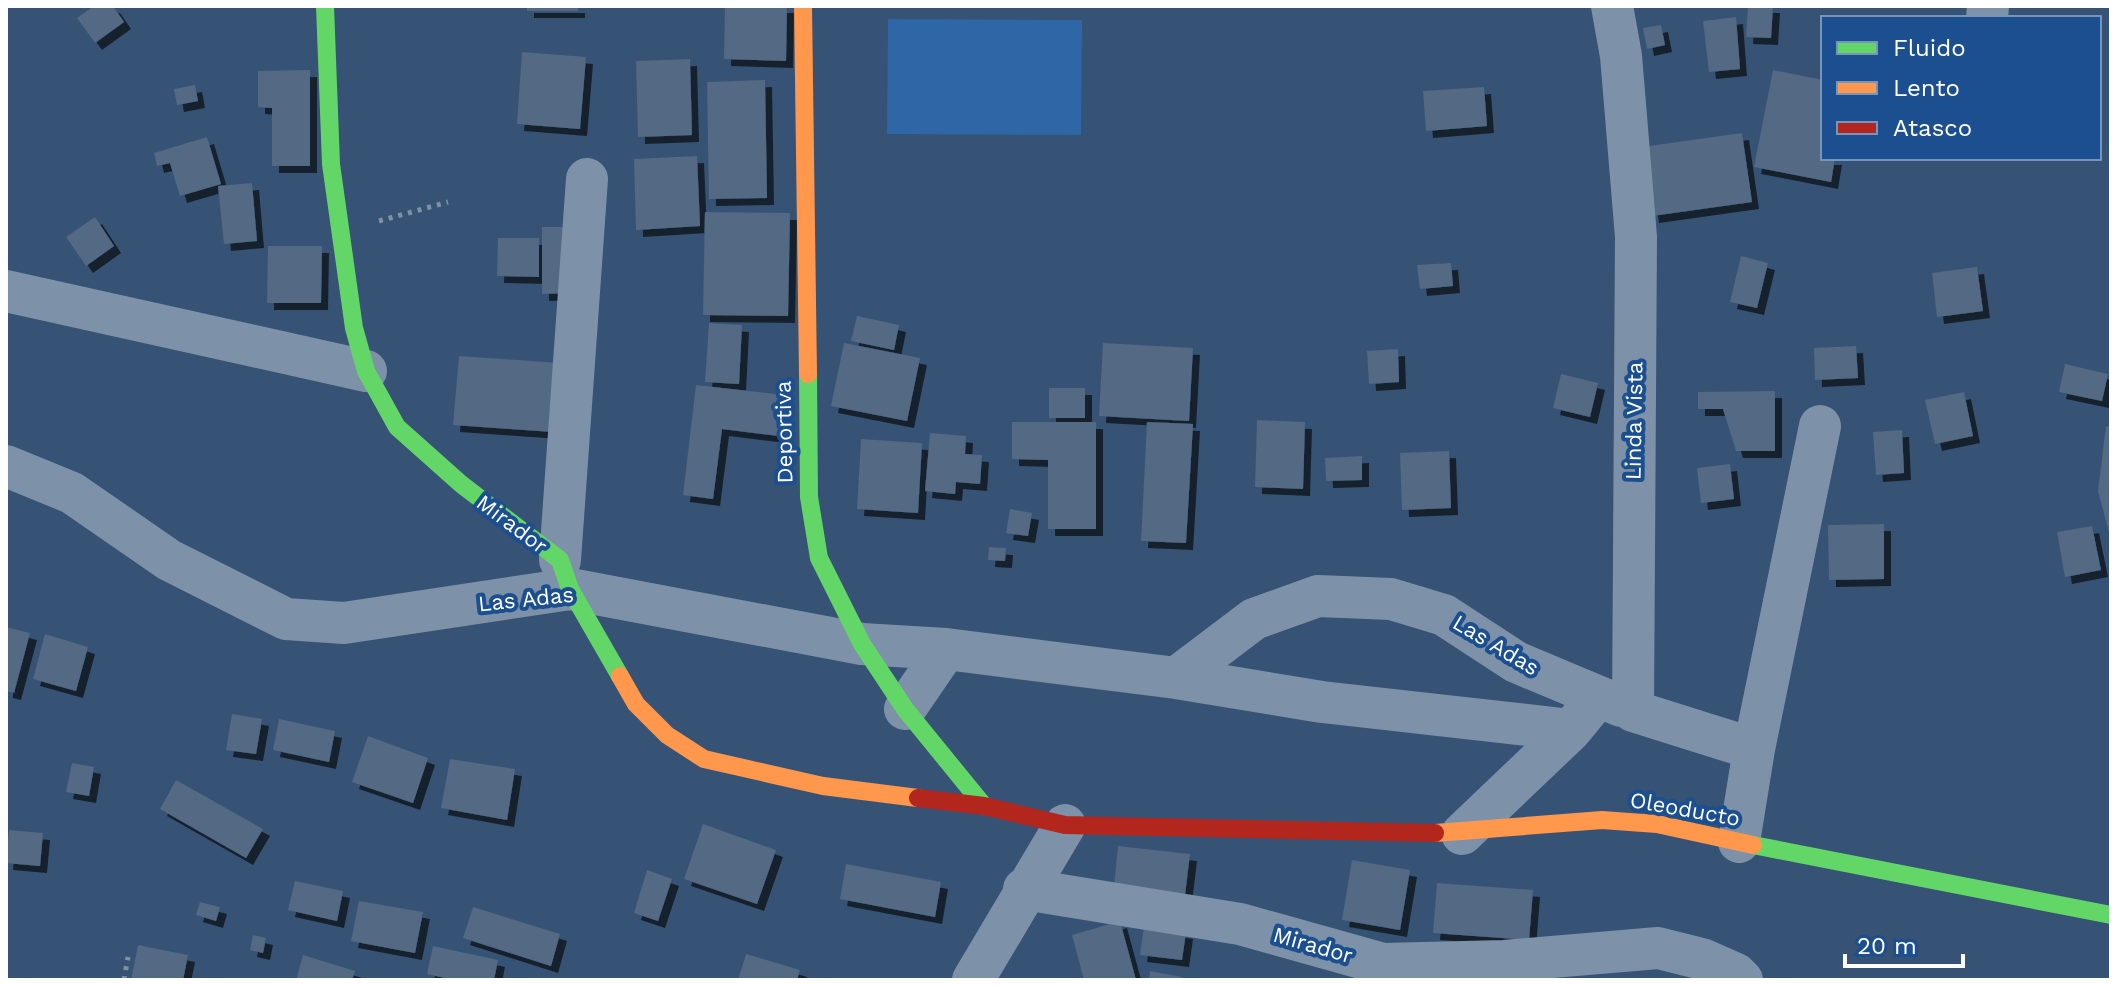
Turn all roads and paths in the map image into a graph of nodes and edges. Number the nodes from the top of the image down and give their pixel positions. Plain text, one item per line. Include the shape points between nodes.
1 (325, 6) edge
2 (803, 6) edge
3 (1612, 6) edge
4 (587, 179) dead end
5 (448, 202) dead end
6 (340, 232) junction
7 (6, 291) edge
8 (366, 371) junction
9 (1820, 426) dead end
10 (6, 466) edge
11 (565, 575) junction
12 (862, 644) junction
13 (946, 649) junction
14 (1176, 678) junction
15 (1616, 704) junction
16 (905, 709) junction
17 (1571, 730) junction
18 (1754, 749) junction
19 (984, 806) junction
20 (1065, 825) junction
21 (1197, 830) joint
22 (1462, 834) junction
23 (1739, 842) junction
24 (1024, 889) junction
25 (2111, 915) edge
26 (128, 957) dead end
27 (1374, 972) edge
28 (124, 980) edge
29 (973, 980) edge
30 (1742, 980) edge

1 - 6 street, Mirador via 331,164
2 - 12 street, Deportiva via 809,497 819,558
3 - 15 street, Linda Vista via 1636,237
4 - 11 street
5 - 6 path
6 - 8 street, Mirador
7 - 8 street
8 - 11 street, Mirador via 397,427
9 - 18 street
10 - 11 street, Las Adas via 72,493 169,560 286,619 344,623
11 - 12 street, Las Adas
11 - 19 street, Mirador via 636,704 667,735 704,759 823,786
12 - 13 street, Las Adas
12 - 16 street, Deportiva
13 - 14 street, Las Adas
13 - 16 street
14 - 15 street, Las Adas via 1254,619 1318,596 1391,599 1444,615 1516,662
14 - 17 street, Las Adas via 1322,702
15 - 17 street
15 - 18 street
16 - 19 street, Deportiva
17 - 22 street
18 - 23 street
19 - 20 street, Mirador
20 - 21 street, Mirador
20 - 24 street
21 - 22 street, Oleoducto
22 - 23 street, Oleoducto via 1602,820 1657,824
23 - 25 street, Oleoducto
24 - 27 street, Mirador via 1240,924
24 - 29 street
26 - 28 path
27 - 30 street, Mirador via 1658,948 1702,959

